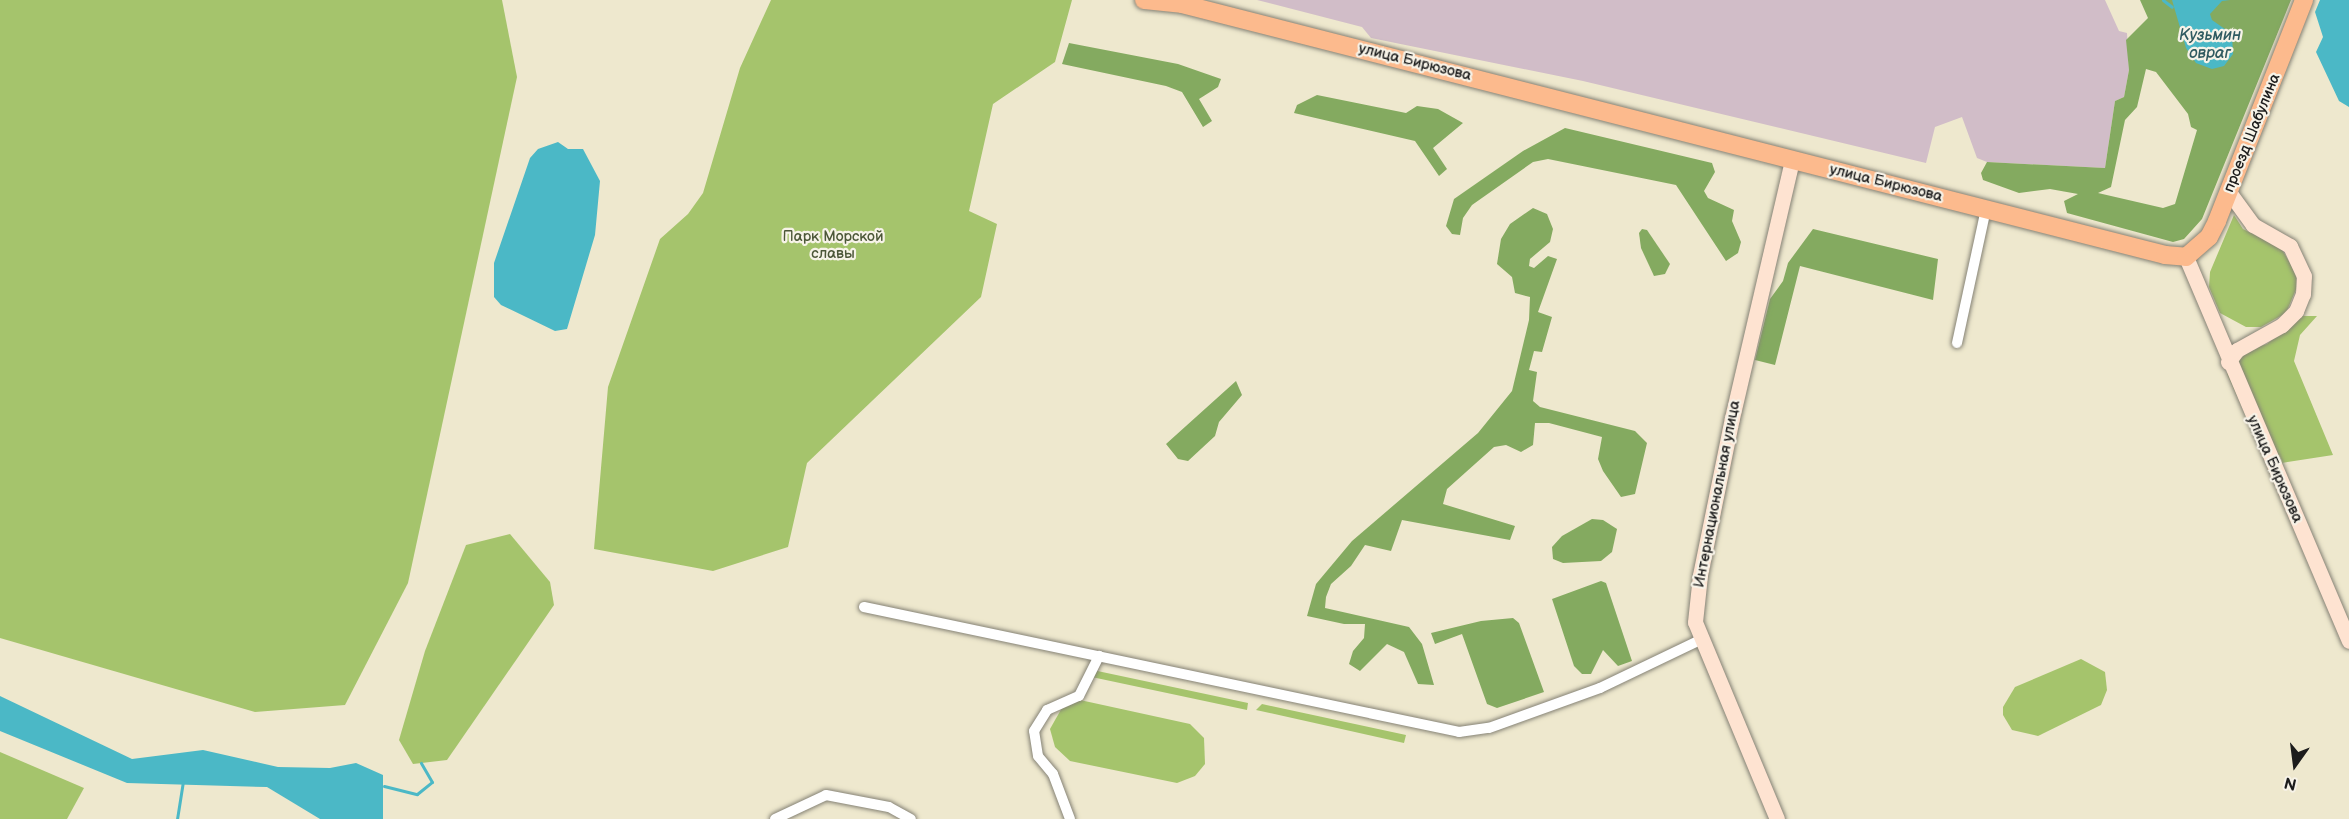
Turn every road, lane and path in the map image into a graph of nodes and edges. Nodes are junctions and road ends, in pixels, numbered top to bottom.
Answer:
1 (1144, 0) edge
2 (2304, 0) edge
3 (1178, 2) edge
4 (1792, 159) junction
5 (2229, 192) junction
6 (1986, 209) junction
7 (2186, 257) junction
8 (1957, 343) dead end
9 (2228, 362) junction
10 (864, 607) dead end
11 (1700, 640) junction
12 (2349, 641) edge
13 (1099, 656) junction
14 (775, 819) edge
15 (911, 819) edge
16 (1070, 819) edge
17 (1777, 819) edge

1 - 3 main road, улица Бирюзова
2 - 5 main road, проезд Шабулина
3 - 4 main road, улица Бирюзова
4 - 6 main road, улица Бирюзова
4 - 11 main road, Интернациональная улица
5 - 7 main road, проезд Шабулина
5 - 9 main road
6 - 7 main road, улица Бирюзова
6 - 8 street
7 - 9 main road, улица Бирюзова
9 - 12 main road, улица Бирюзова
10 - 13 street
11 - 13 street
11 - 17 main road, Интернациональная улица
13 - 16 street
14 - 15 street

